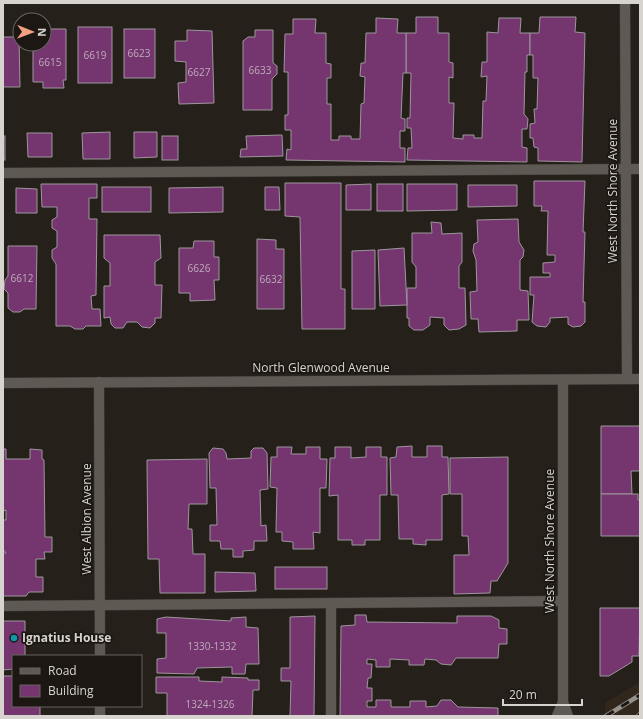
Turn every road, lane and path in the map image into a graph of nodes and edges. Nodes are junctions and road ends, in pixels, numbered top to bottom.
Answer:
1 (625, 3) edge
2 (626, 169) junction
3 (640, 169) edge
4 (3, 173) edge
5 (627, 379) junction
6 (640, 379) edge
7 (563, 380) junction
8 (99, 382) junction
9 (3, 383) edge
10 (563, 601) junction
11 (331, 603) junction
12 (101, 604) junction
13 (3, 606) edge
14 (100, 655) edge
15 (563, 702) junction
16 (331, 716) edge
17 (557, 716) edge
18 (568, 716) edge

1 - 2 street, West North Shore Avenue
2 - 3 street
2 - 4 street
2 - 5 street, West North Shore Avenue
5 - 6 street, North Glenwood Avenue
5 - 7 street, North Glenwood Avenue
7 - 8 street, North Glenwood Avenue
7 - 10 street, West North Shore Avenue
8 - 9 street, North Glenwood Avenue
8 - 12 street, West Albion Avenue
10 - 11 street
10 - 15 street, West North Shore Avenue
11 - 12 street
11 - 16 street
12 - 13 street
12 - 14 street, West Albion Avenue
15 - 17 street, West North Shore Avenue
15 - 18 street, West North Shore Avenue

